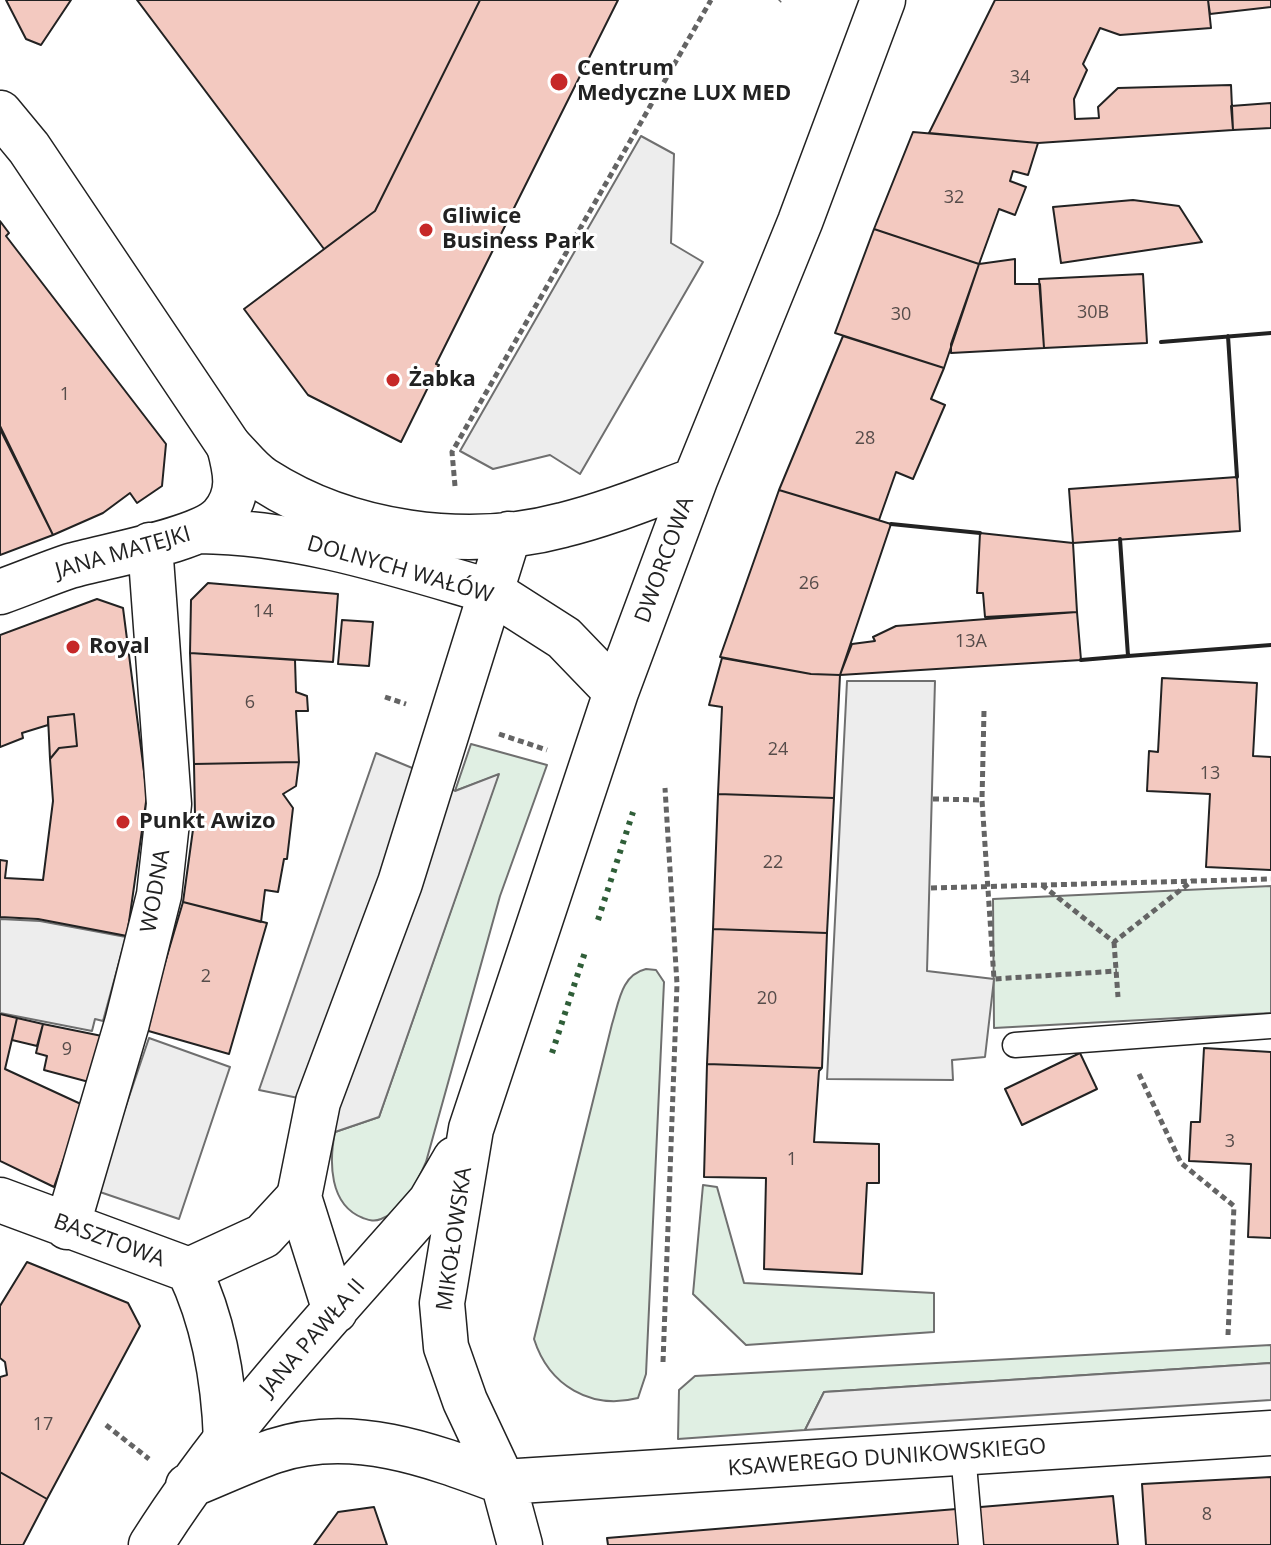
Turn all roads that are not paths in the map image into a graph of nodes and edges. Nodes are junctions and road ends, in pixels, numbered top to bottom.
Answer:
1 (883, 0) edge
2 (0, 113) edge
3 (229, 446) junction
4 (695, 480) junction
5 (234, 497) joint
6 (199, 531) junction
7 (509, 534) junction
8 (150, 545) junction
9 (0, 592) edge
10 (492, 592) junction
11 (616, 692) junction
12 (1271, 1026) edge
13 (1015, 1045) dead end
14 (471, 1129) junction
15 (299, 1197) junction
16 (0, 1200) edge
17 (67, 1227) junction
18 (189, 1270) junction
19 (335, 1311) junction
20 (1271, 1433) edge
21 (226, 1440) junction
22 (963, 1453) junction
23 (174, 1476) junction
24 (503, 1482) junction
25 (151, 1545) edge
26 (520, 1545) edge
27 (971, 1545) edge

1 - 4 street, DWORCOWA
2 - 3 street, DOLNYCH WAŁÓW
3 - 5 street, DOLNYCH WAŁÓW
3 - 7 street, DOLNYCH WAŁÓW
4 - 7 street, DOLNYCH WAŁÓW
4 - 11 street, DWORCOWA
5 - 6 street, JANA MATEJKI
6 - 8 street, JANA MATEJKI
6 - 10 street, DOLNYCH WAŁÓW
7 - 10 street
8 - 9 street, JANA MATEJKI
8 - 17 street, WODNA
10 - 11 street, DOLNYCH WAŁÓW
10 - 15 street
11 - 14 street, DWORCOWA
12 - 13 lane
14 - 19 street, JANA PAWŁA II
14 - 24 street, MIKOŁOWSKA
15 - 18 street
15 - 19 street
16 - 17 street, BASZTOWA
17 - 18 street, BASZTOWA
18 - 21 street, BASZTOWA
19 - 21 street, JANA PAWŁA II
20 - 22 street, KSAWEREGO DUNIKOWSKIEGO
21 - 23 street, JANA PAWŁA II
22 - 24 street, KSAWEREGO DUNIKOWSKIEGO
22 - 27 lane
23 - 24 street
23 - 25 street, JANA PAWŁA II
24 - 26 street, MIKOŁOWSKA

